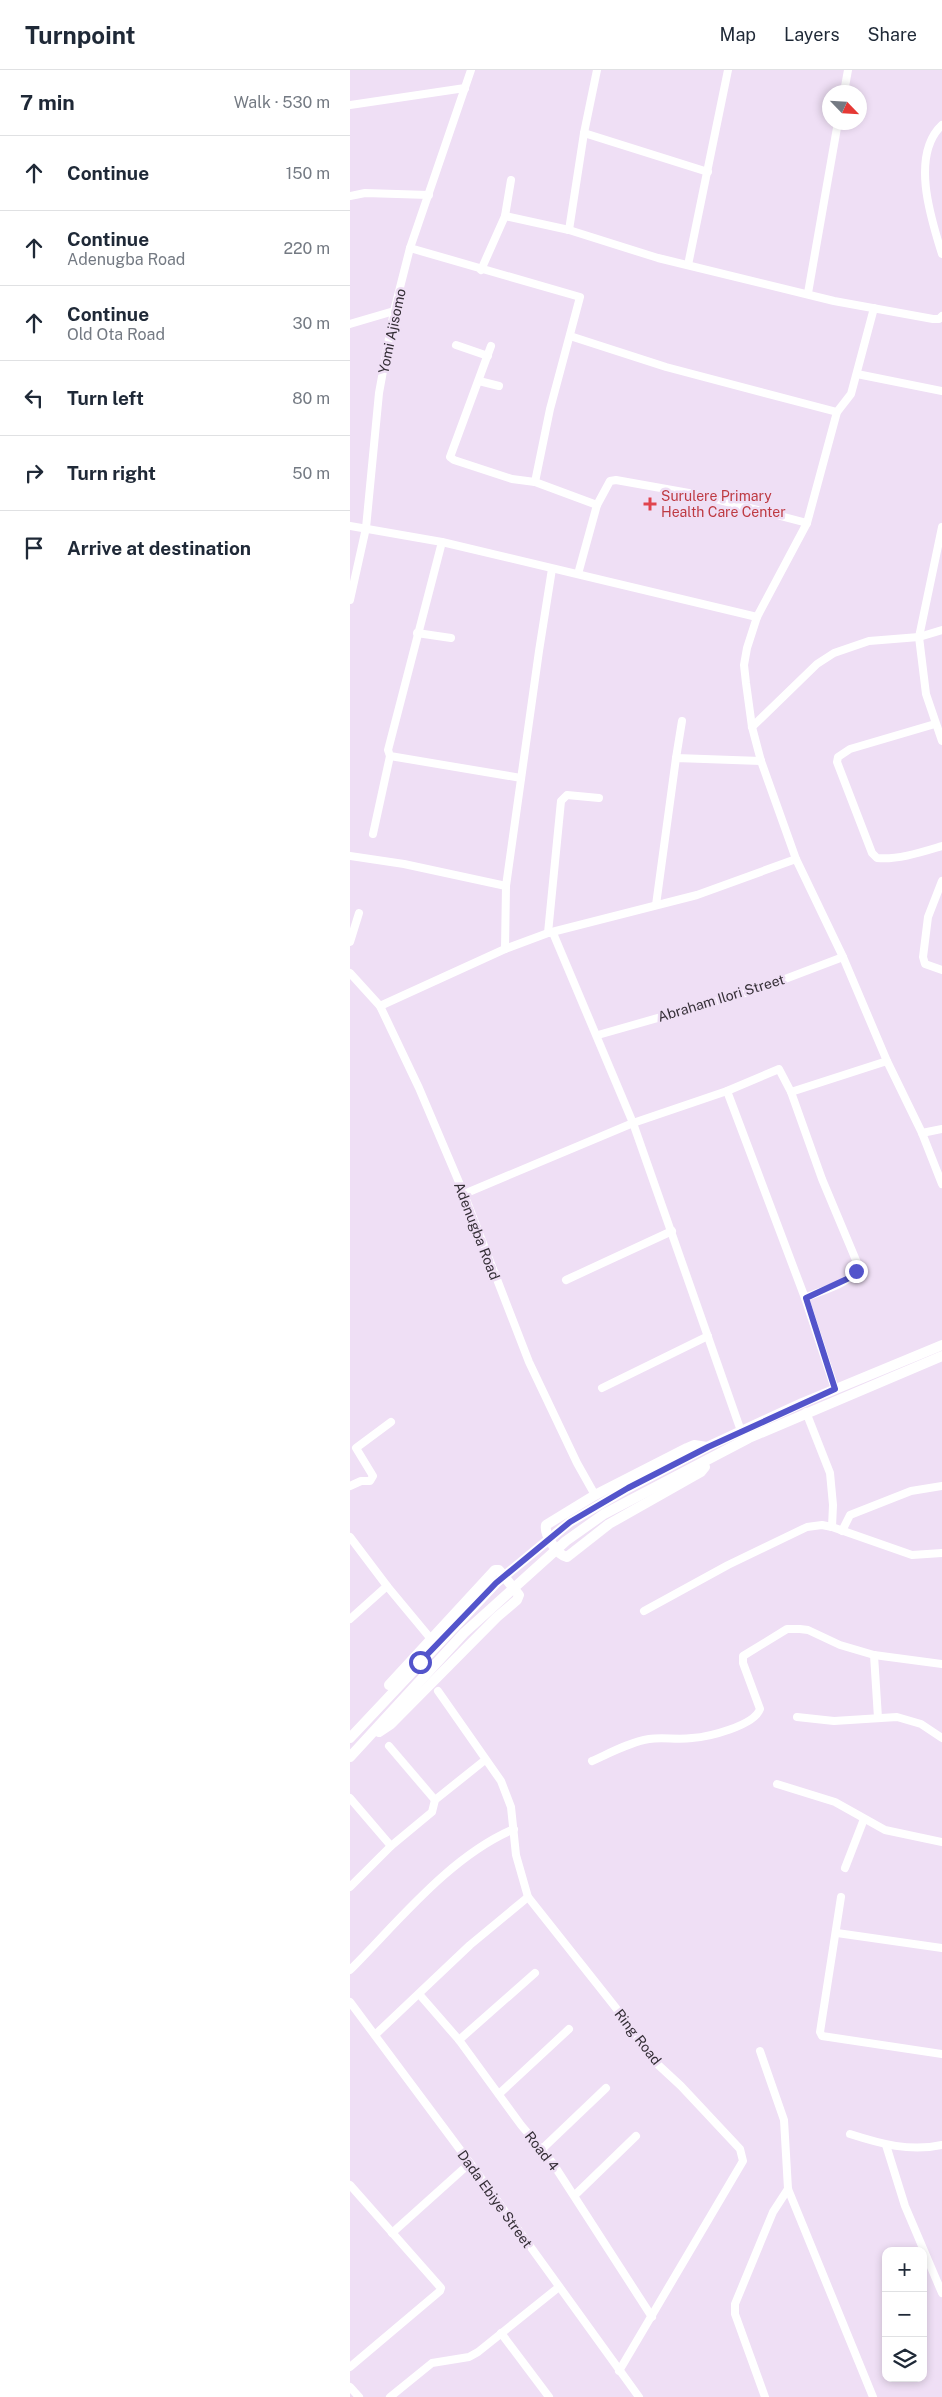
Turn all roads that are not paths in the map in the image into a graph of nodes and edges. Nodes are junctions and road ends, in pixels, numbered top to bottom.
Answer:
1 (471, 70) edge
2 (597, 70) edge
3 (728, 70) edge
4 (848, 70) edge
5 (845, 85) edge
6 (465, 88) junction
7 (350, 105) edge
8 (942, 125) edge
9 (837, 130) edge
10 (584, 133) junction
11 (708, 172) junction
12 (511, 180) dead end
13 (350, 196) edge
14 (429, 196) junction
15 (505, 216) junction
16 (569, 230) junction
17 (410, 248) junction
18 (942, 254) edge
19 (688, 266) junction
20 (481, 270) junction
21 (808, 293) junction
22 (874, 308) junction
23 (394, 311) junction
24 (942, 316) edge
25 (350, 324) edge
26 (570, 336) junction
27 (456, 345) dead end
28 (491, 346) dead end
29 (488, 356) junction
30 (857, 374) junction
31 (479, 381) junction
32 (499, 386) dead end
33 (942, 391) edge
34 (837, 412) junction
35 (535, 482) junction
36 (596, 505) junction
37 (807, 523) junction
38 (350, 526) edge
39 (942, 527) edge
40 (366, 528) junction
41 (442, 542) junction
42 (552, 568) junction
43 (578, 574) junction
44 (350, 600) edge
45 (758, 617) junction
46 (942, 630) edge
47 (417, 634) junction
48 (920, 637) junction
49 (451, 638) dead end
50 (682, 721) dead end
51 (935, 724) junction
52 (752, 727) junction
53 (942, 741) edge
54 (390, 756) junction
55 (676, 758) junction
56 (761, 761) junction
57 (521, 778) junction
58 (599, 798) dead end
59 (373, 834) dead end
60 (942, 846) edge
61 (350, 856) edge
62 (796, 859) junction
63 (942, 881) edge
64 (506, 886) junction
65 (656, 905) junction
66 (359, 913) dead end
67 (550, 933) junction
68 (350, 942) edge
69 (505, 949) junction
70 (842, 956) junction
71 (942, 970) edge
72 (350, 973) edge
73 (380, 1006) junction
74 (598, 1035) junction
75 (887, 1061) junction
76 (727, 1091) junction
77 (791, 1092) junction
78 (634, 1123) junction
79 (942, 1129) edge
80 (922, 1133) junction
81 (942, 1184) edge
82 (464, 1194) junction
83 (672, 1231) junction
84 (566, 1280) dead end
85 (806, 1298) junction
86 (708, 1336) junction
87 (942, 1345) edge
88 (942, 1356) edge
89 (602, 1388) dead end
90 (835, 1389) junction
91 (803, 1407) junction
92 (391, 1422) dead end
93 (742, 1431) junction
94 (708, 1447) junction
95 (709, 1460) junction
96 (350, 1486) edge
97 (942, 1486) edge
98 (595, 1495) junction
99 (832, 1527) junction
100 (842, 1531) junction
101 (350, 1537) edge
102 (942, 1553) edge
103 (387, 1586) junction
104 (644, 1611) dead end
105 (350, 1618) edge
106 (431, 1639) junction
107 (874, 1655) junction
108 (942, 1664) edge
109 (438, 1691) dead end
110 (797, 1717) dead end
111 (878, 1718) junction
112 (364, 1721) junction
113 (373, 1733) junction
114 (350, 1738) edge
115 (942, 1738) edge
116 (389, 1746) dead end
117 (350, 1757) edge
118 (485, 1760) junction
119 (592, 1762) dead end
120 (777, 1784) dead end
121 (350, 1798) edge
122 (435, 1800) junction
123 (864, 1818) junction
124 (514, 1829) junction
125 (942, 1842) edge
126 (391, 1846) junction
127 (845, 1868) dead end
128 (350, 1887) edge
129 (528, 1897) junction
130 (841, 1897) dead end
131 (836, 1934) junction
132 (942, 1948) edge
133 (350, 1970) edge
134 (535, 1973) dead end
135 (419, 1994) junction
136 (350, 2002) edge
137 (569, 2029) dead end
138 (375, 2035) junction
139 (459, 2040) junction
140 (760, 2051) dead end
141 (942, 2054) edge
142 (606, 2088) dead end
143 (499, 2094) junction
144 (850, 2134) dead end
145 (636, 2136) dead end
146 (886, 2145) junction
147 (942, 2145) edge
148 (541, 2150) junction
149 (470, 2164) junction
150 (350, 2185) edge
151 (788, 2189) junction
152 (575, 2195) junction
153 (392, 2233) junction
154 (560, 2287) junction
155 (942, 2293) edge
156 (652, 2317) junction
157 (501, 2333) junction
158 (350, 2366) edge
159 (619, 2372) junction
160 (350, 2388) edge
161 (359, 2397) edge
162 (390, 2397) edge
163 (549, 2397) edge
164 (639, 2397) edge
165 (765, 2397) edge
166 (873, 2397) edge

1 - 6 street, Yomi Ajisomo
2 - 10 street
3 - 11 street
4 - 5 street
6 - 7 street
6 - 14 street, Yomi Ajisomo
8 - 18 street
9 - 21 street
10 - 11 street
10 - 16 street
11 - 19 street
12 - 15 street
13 - 14 street
14 - 17 street, Yomi Ajisomo
15 - 16 street
15 - 20 street
16 - 19 street
17 - 20 street
17 - 23 street, Yomi Ajisomo
19 - 21 street
20 - 26 street
21 - 22 street
22 - 24 street
22 - 30 street
23 - 25 street
23 - 40 street, Yomi Ajisomo
26 - 34 street
26 - 35 street
27 - 29 street
28 - 29 street
29 - 31 street
30 - 33 street
30 - 34 street
31 - 32 street
31 - 35 street
34 - 37 street
35 - 36 street
36 - 37 street
36 - 43 street
37 - 45 street
38 - 40 street
39 - 48 street
40 - 41 street
40 - 44 street, Yomi Ajisomo
41 - 42 street
41 - 47 street
42 - 43 street
42 - 57 street
43 - 45 street
45 - 52 street
46 - 48 street
47 - 49 street
47 - 54 street
48 - 51 street
48 - 52 street
50 - 55 street
51 - 53 street
51 - 60 street
52 - 56 street
54 - 57 street
54 - 59 street
55 - 56 street
55 - 65 street
56 - 62 street
57 - 64 street
58 - 67 street
61 - 64 street
62 - 65 street
62 - 70 street
63 - 71 street
64 - 69 street
65 - 67 street
66 - 68 street
67 - 69 street
67 - 74 street
69 - 73 street
70 - 74 street, Abraham Ilori Street
70 - 75 street
72 - 73 street, Adenugba Road
73 - 82 street, Adenugba Road
74 - 78 street
75 - 77 street
75 - 80 street
76 - 77 street
76 - 78 street
76 - 85 street
77 - 85 street
78 - 82 street
78 - 83 street
79 - 80 street
80 - 81 street
82 - 98 street, Adenugba Road
83 - 84 street
83 - 86 street
85 - 90 street
86 - 89 street
86 - 93 street
87 - 90 street
88 - 91 street
90 - 91 street
91 - 93 street
91 - 95 street
91 - 99 street
92 - 96 street
93 - 94 street
94 - 98 street
94 - 112 street
95 - 98 street
95 - 113 street
97 - 100 street
99 - 100 street
99 - 104 street
100 - 102 street
101 - 103 street
103 - 105 street
103 - 106 street
106 - 112 street
106 - 113 street
107 - 108 street
107 - 111 street
107 - 119 street
109 - 118 street, Ring Road
110 - 111 street
111 - 115 street
112 - 114 street
113 - 117 street
116 - 122 street
118 - 122 street
118 - 124 street, Ring Road
120 - 123 street
121 - 126 street
122 - 126 street
123 - 125 street
123 - 127 street
124 - 129 street, Ring Road
124 - 133 street
126 - 128 street
129 - 135 street
129 - 156 street, Ring Road
130 - 131 street
131 - 132 street
131 - 141 street
134 - 139 street
135 - 138 street
135 - 139 street, Road 4
136 - 138 street, Dada Ebiye Street
137 - 143 street
138 - 149 street, Dada Ebiye Street
139 - 143 street, Road 4
140 - 151 street
142 - 148 street
143 - 148 street, Road 4
144 - 146 street
145 - 152 street
146 - 147 street
146 - 155 street
148 - 152 street, Road 4
149 - 153 street
149 - 154 street, Dada Ebiye Street
150 - 153 street
151 - 165 street
151 - 166 street
152 - 156 street, Road 4
153 - 158 street
154 - 157 street
154 - 159 street, Dada Ebiye Street
156 - 159 street, Ring Road
157 - 162 street
157 - 163 street
159 - 164 street, Dada Ebiye Street
160 - 161 street

